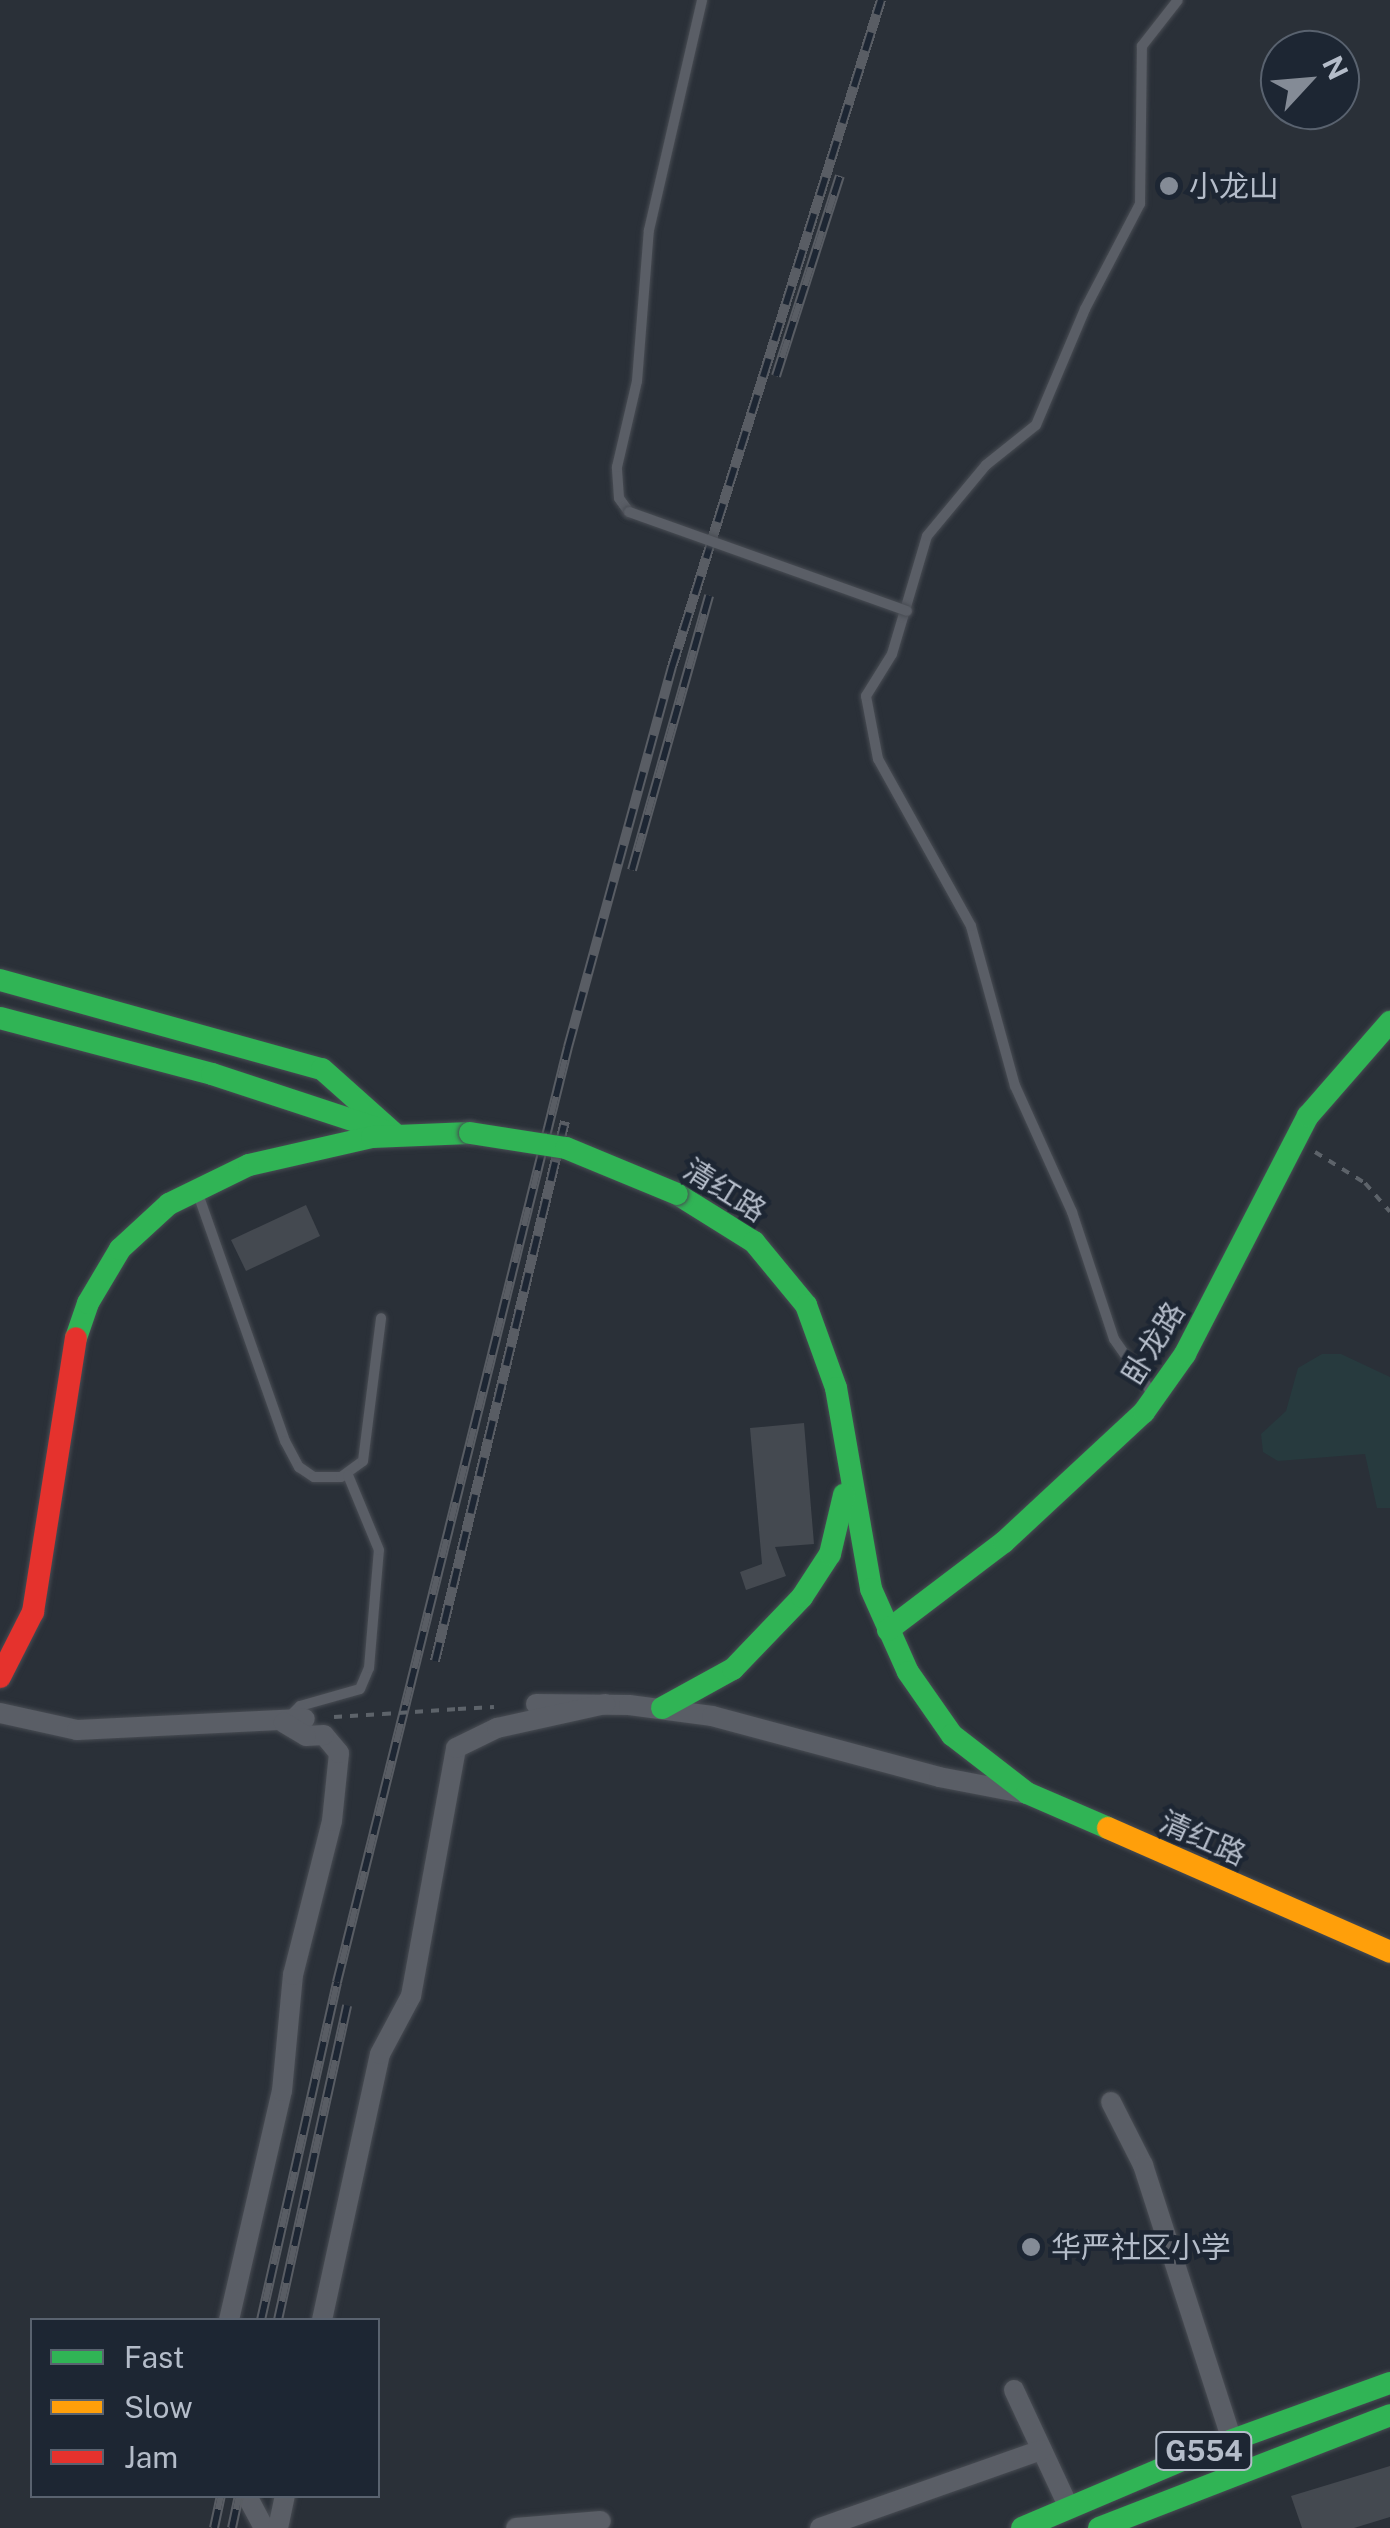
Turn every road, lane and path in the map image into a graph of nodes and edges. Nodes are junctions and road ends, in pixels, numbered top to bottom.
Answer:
1 (702, 0) edge
2 (1178, 0) edge
3 (908, 611) junction
4 (0, 980) edge
5 (0, 1018) edge
6 (1390, 1022) edge
7 (396, 1135) junction
8 (1296, 1136) junction
9 (196, 1188) junction
10 (1390, 1212) edge
11 (381, 1318) dead end
12 (1156, 1398) junction
13 (846, 1448) junction
14 (348, 1474) junction
15 (888, 1630) junction
16 (0, 1676) edge
17 (536, 1704) dead end
18 (605, 1704) junction
19 (662, 1708) junction
20 (458, 1710) dead end
21 (0, 1713) edge
22 (294, 1721) junction
23 (1027, 1794) junction
24 (1390, 1952) edge
25 (1110, 2102) dead end
26 (230, 2318) edge
27 (322, 2318) edge
28 (1390, 2383) edge
29 (1014, 2390) dead end
30 (1390, 2415) edge
31 (1232, 2440) junction
32 (1042, 2450) junction
33 (248, 2498) edge
34 (285, 2498) edge
35 (1069, 2508) junction
36 (601, 2521) dead end
37 (264, 2528) edge
38 (278, 2528) edge
39 (516, 2528) edge
40 (820, 2528) edge
41 (1022, 2528) edge
42 (1099, 2528) edge

1 - 3 lane, bridge
2 - 3 lane
3 - 12 lane
4 - 7 main road
5 - 7 main road
6 - 8 main road, 卧龙路
7 - 9 main road, 清红路
7 - 13 main road, 清红路, bridge
8 - 10 path
8 - 12 main road, 卧龙路
9 - 14 lane
9 - 16 main road, 清红路
11 - 14 lane
12 - 15 main road, 卧龙路
13 - 15 main road, 清红路
13 - 19 main road
14 - 22 lane
15 - 23 main road, 清红路
17 - 18 street
18 - 19 street
18 - 27 street
19 - 23 street
20 - 22 path, bridge
21 - 22 street
22 - 26 street
23 - 24 main road, 清红路
25 - 31 street
28 - 31 main road, G554
29 - 32 street
30 - 42 main road, G554
31 - 35 main road, G554
32 - 35 street
32 - 40 street
33 - 37 street
34 - 38 street
35 - 41 main road, G554
36 - 39 street

